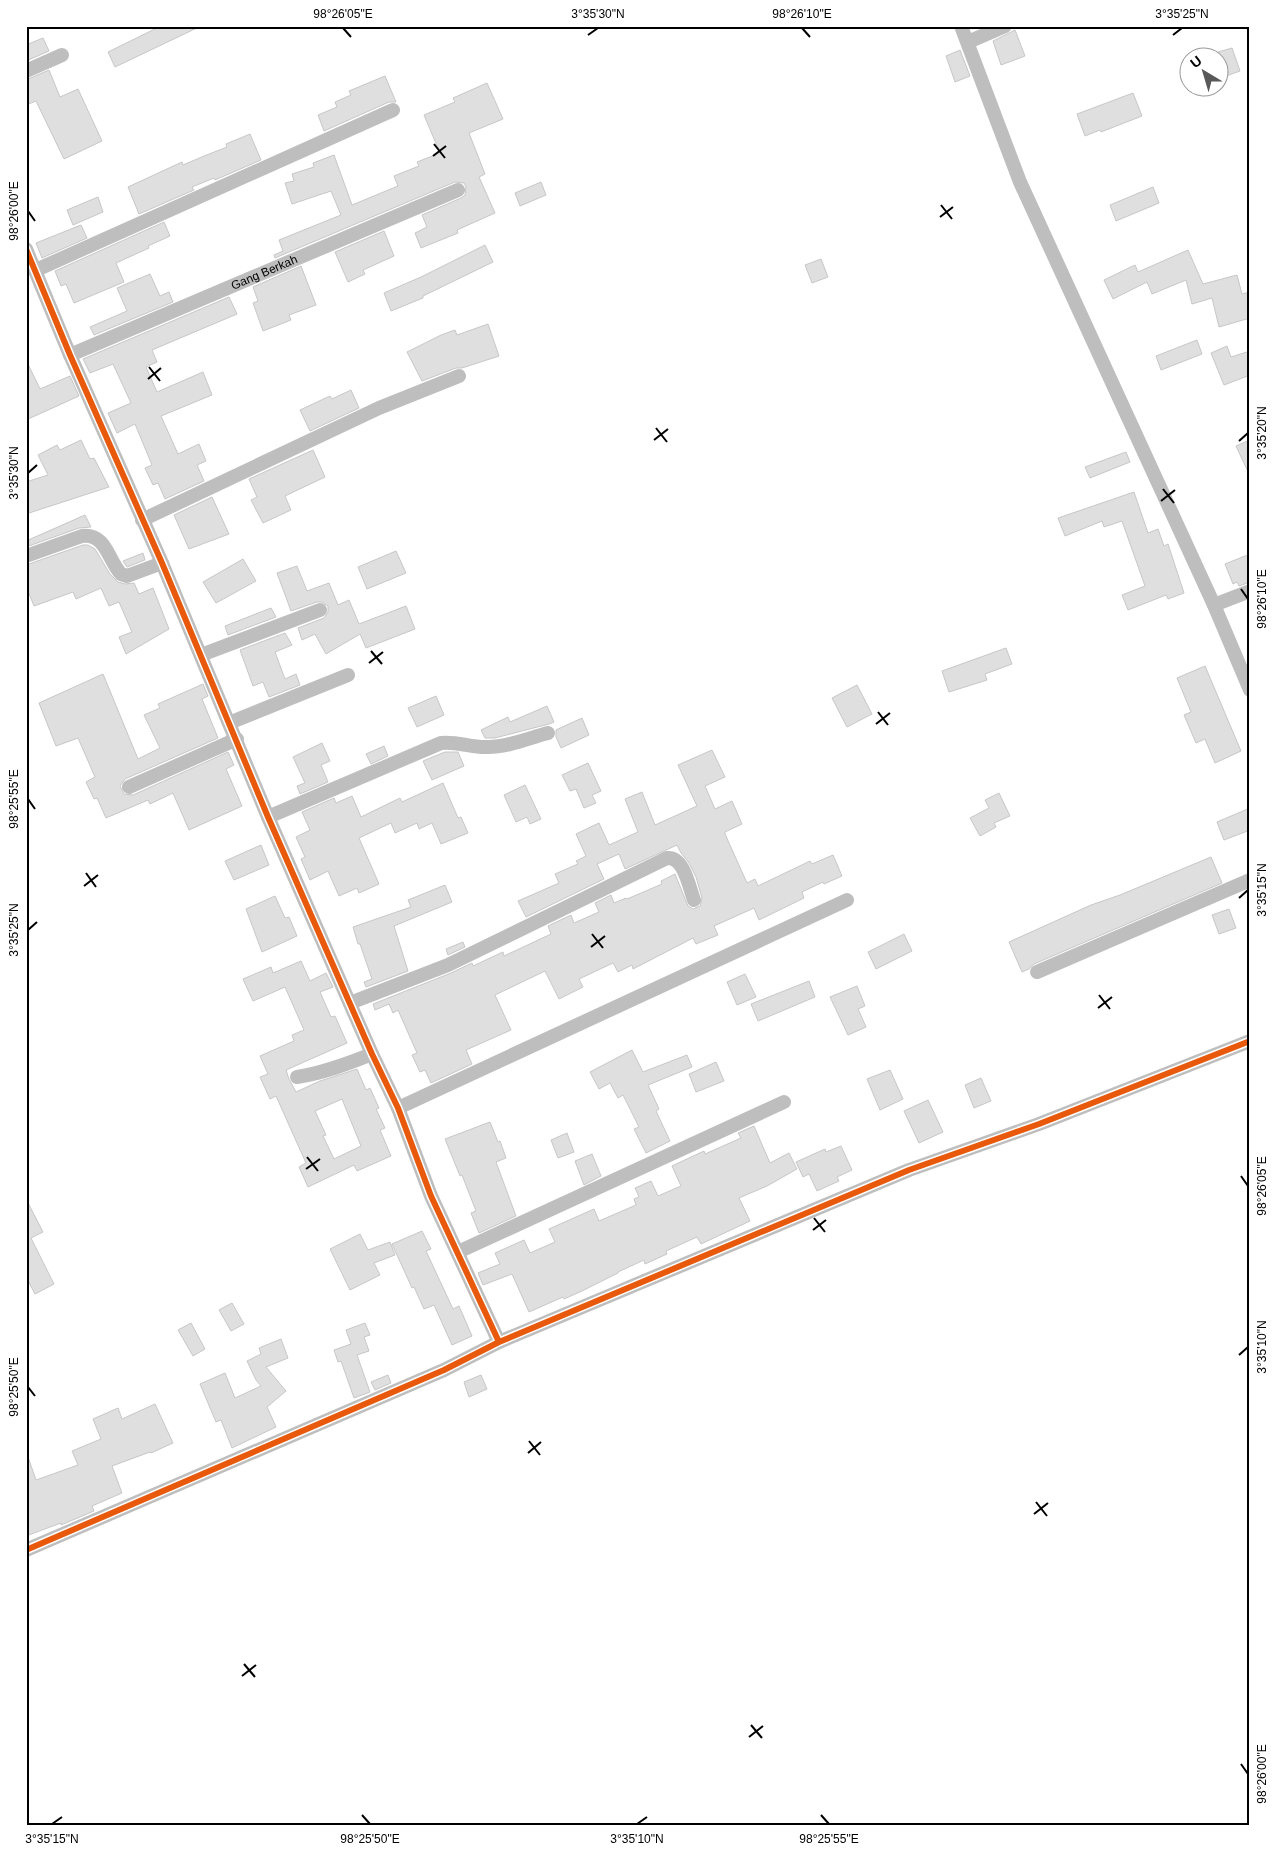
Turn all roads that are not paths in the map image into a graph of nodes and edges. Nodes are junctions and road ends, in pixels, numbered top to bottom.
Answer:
1 (961, 26) edge
2 (1005, 26) edge
3 (968, 42) junction
4 (62, 55) dead end
5 (26, 70) edge
6 (392, 110) dead end
7 (458, 190) dead end
8 (26, 249) edge
9 (36, 270) junction
10 (70, 355) junction
11 (459, 376) dead end
12 (142, 520) junction
13 (26, 556) edge
14 (162, 563) junction
15 (1250, 591) edge
16 (1214, 606) junction
17 (320, 610) dead end
18 (201, 655) junction
19 (348, 675) dead end
20 (1248, 684) edge
21 (229, 723) junction
22 (548, 733) dead end
23 (237, 739) junction
24 (129, 786) dead end
25 (268, 817) junction
26 (1250, 880) edge
27 (694, 900) dead end
28 (847, 900) dead end
29 (1037, 972) dead end
30 (350, 1003) junction
31 (1250, 1041) edge
32 (372, 1054) junction
33 (296, 1077) dead end
34 (784, 1102) dead end
35 (398, 1108) junction
36 (458, 1252) junction
37 (499, 1342) junction
38 (26, 1550) edge

1 - 3 street
2 - 3 street
3 - 16 street
4 - 5 street
6 - 9 street
7 - 10 street, Gang Berkah
8 - 9 street
9 - 10 street
10 - 12 street
11 - 12 street
12 - 14 street
13 - 14 street
14 - 18 street
15 - 16 street
16 - 20 street
17 - 18 street
18 - 21 street
19 - 21 street
21 - 23 street
22 - 25 street
23 - 24 street
23 - 25 street
25 - 30 street
26 - 29 street
27 - 30 street
28 - 35 street
30 - 32 street
31 - 37 street
32 - 33 street
32 - 35 street
34 - 36 street
35 - 36 street
36 - 37 street
37 - 38 street

